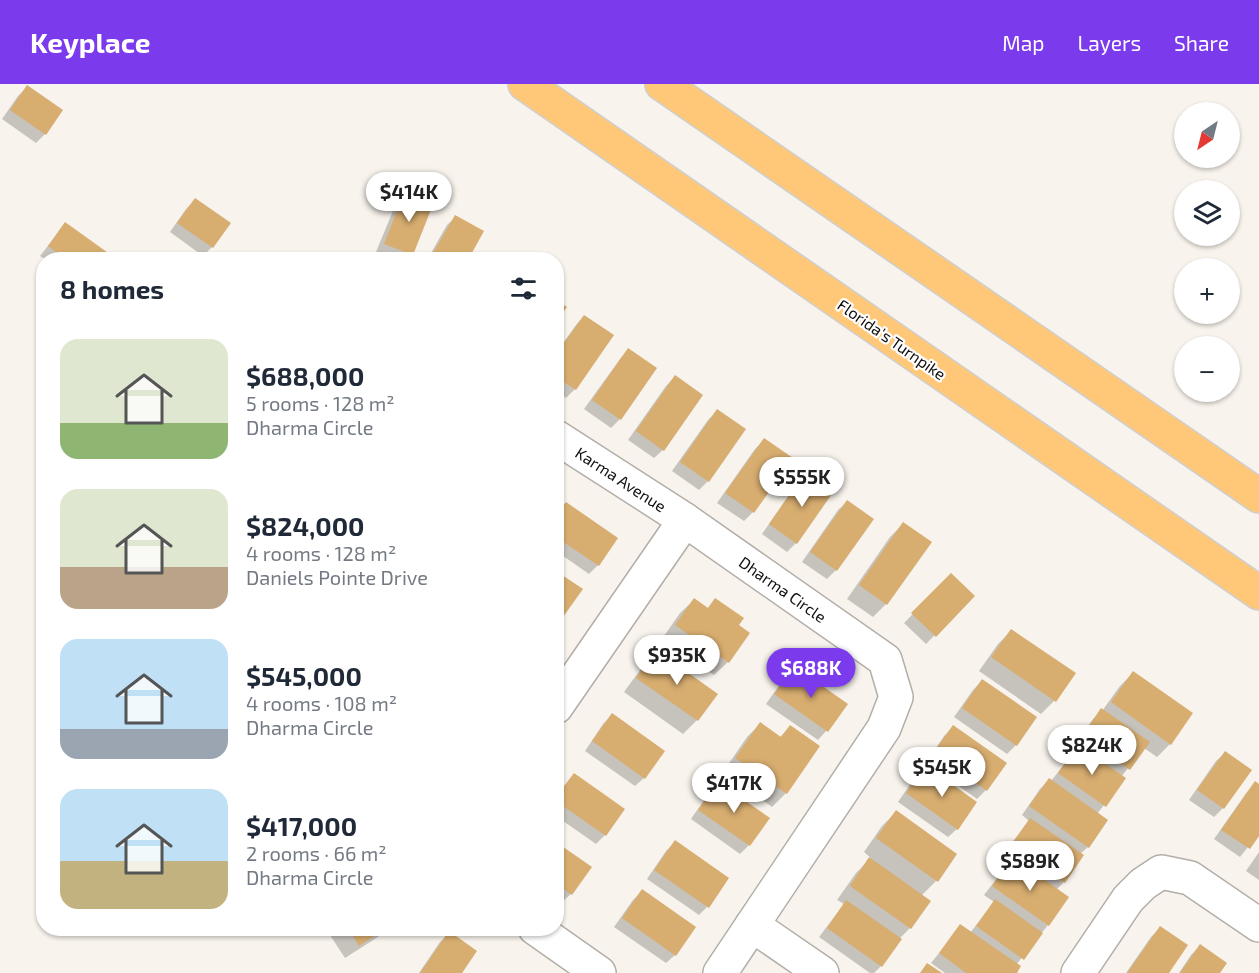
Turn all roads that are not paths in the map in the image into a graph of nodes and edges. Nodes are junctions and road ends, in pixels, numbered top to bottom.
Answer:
1 (525, 84) edge
2 (662, 84) edge
3 (564, 442) edge
4 (1259, 496) edge
5 (685, 520) junction
6 (1259, 593) edge
7 (564, 695) edge
8 (752, 925) junction
9 (1259, 925) edge
10 (546, 936) edge
11 (599, 973) edge
12 (720, 973) edge
13 (822, 973) edge
14 (1078, 973) edge

1 - 6 highway, Florida's Turnpike
2 - 4 highway
3 - 5 street, Karma Avenue
5 - 7 street
5 - 8 street, Dharma Circle
8 - 12 street, Dharma Circle
8 - 13 street
9 - 14 street
10 - 11 street

